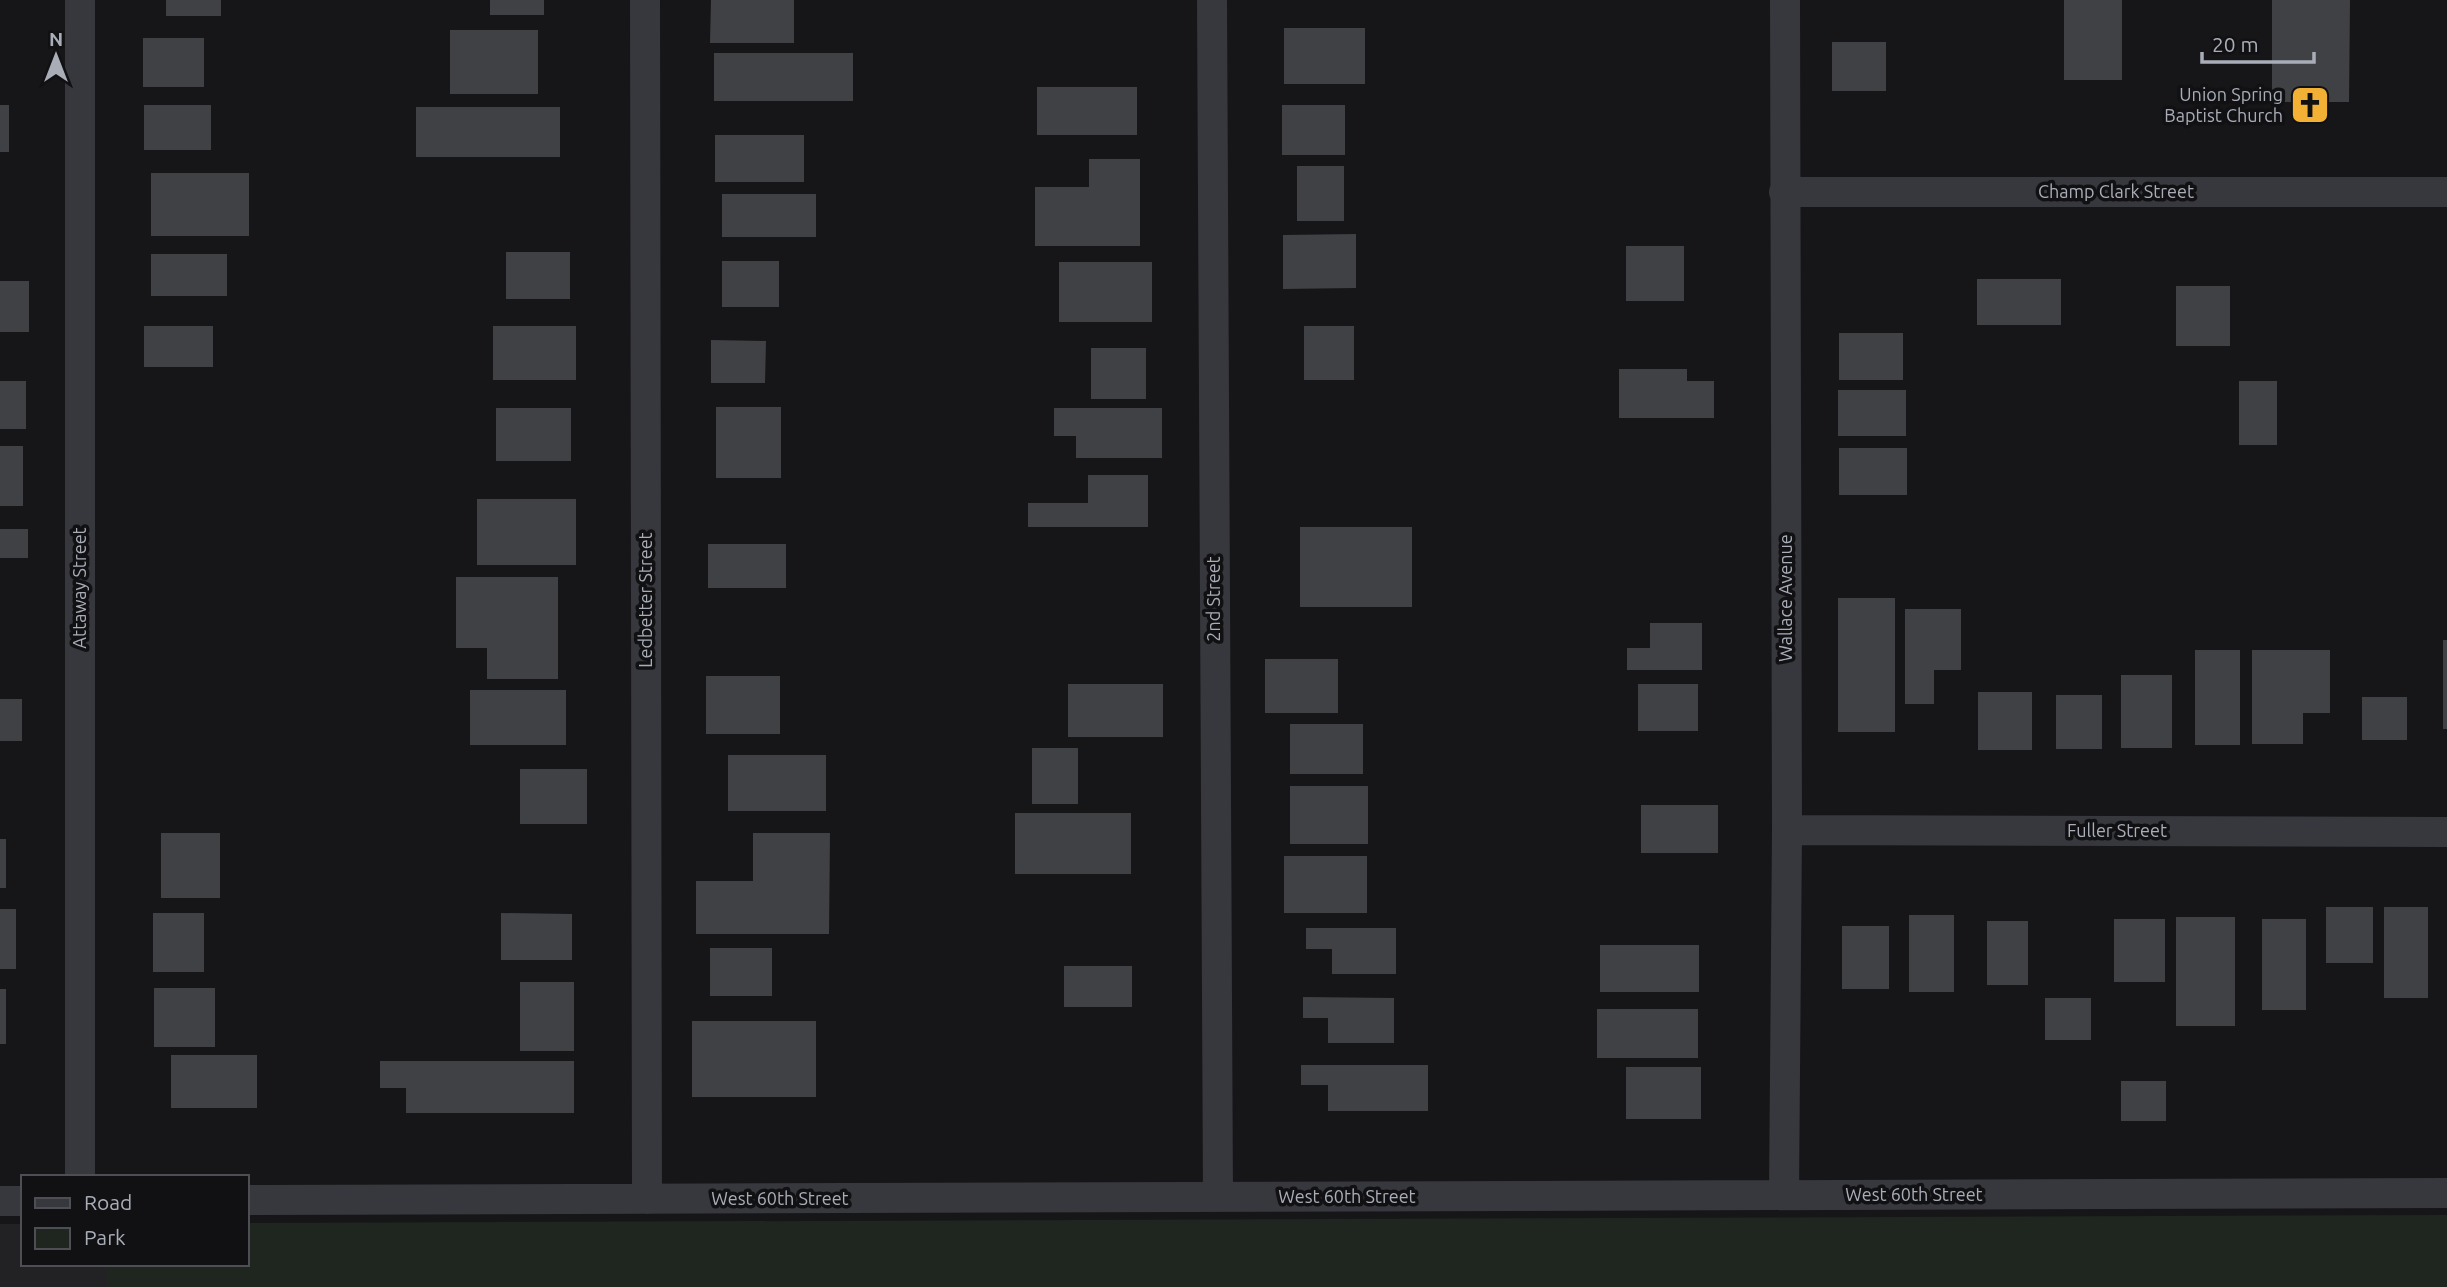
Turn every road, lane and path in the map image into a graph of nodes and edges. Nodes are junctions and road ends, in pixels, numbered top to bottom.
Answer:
1 (80, 0) edge
2 (645, 0) edge
3 (1212, 0) edge
4 (1786, 0) edge
5 (1784, 192) junction
6 (2447, 192) edge
7 (1787, 830) junction
8 (2447, 832) edge
9 (80, 1175) edge
10 (2447, 1193) edge
11 (1784, 1195) junction
12 (1218, 1197) junction
13 (647, 1199) junction
14 (248, 1200) edge
15 (0, 1201) edge
16 (21, 1201) edge

1 - 9 street, Attaway Street
2 - 13 street, Ledbetter Street
3 - 12 street, 2nd Street
4 - 5 street, Wallace Avenue
5 - 6 street, Champ Clark Street
5 - 7 street, Wallace Avenue
7 - 8 street, Fuller Street
7 - 11 street, Wallace Avenue
10 - 11 street, West 60th Street
11 - 12 street, West 60th Street
12 - 13 street, West 60th Street
13 - 14 street, West 60th Street
15 - 16 street

